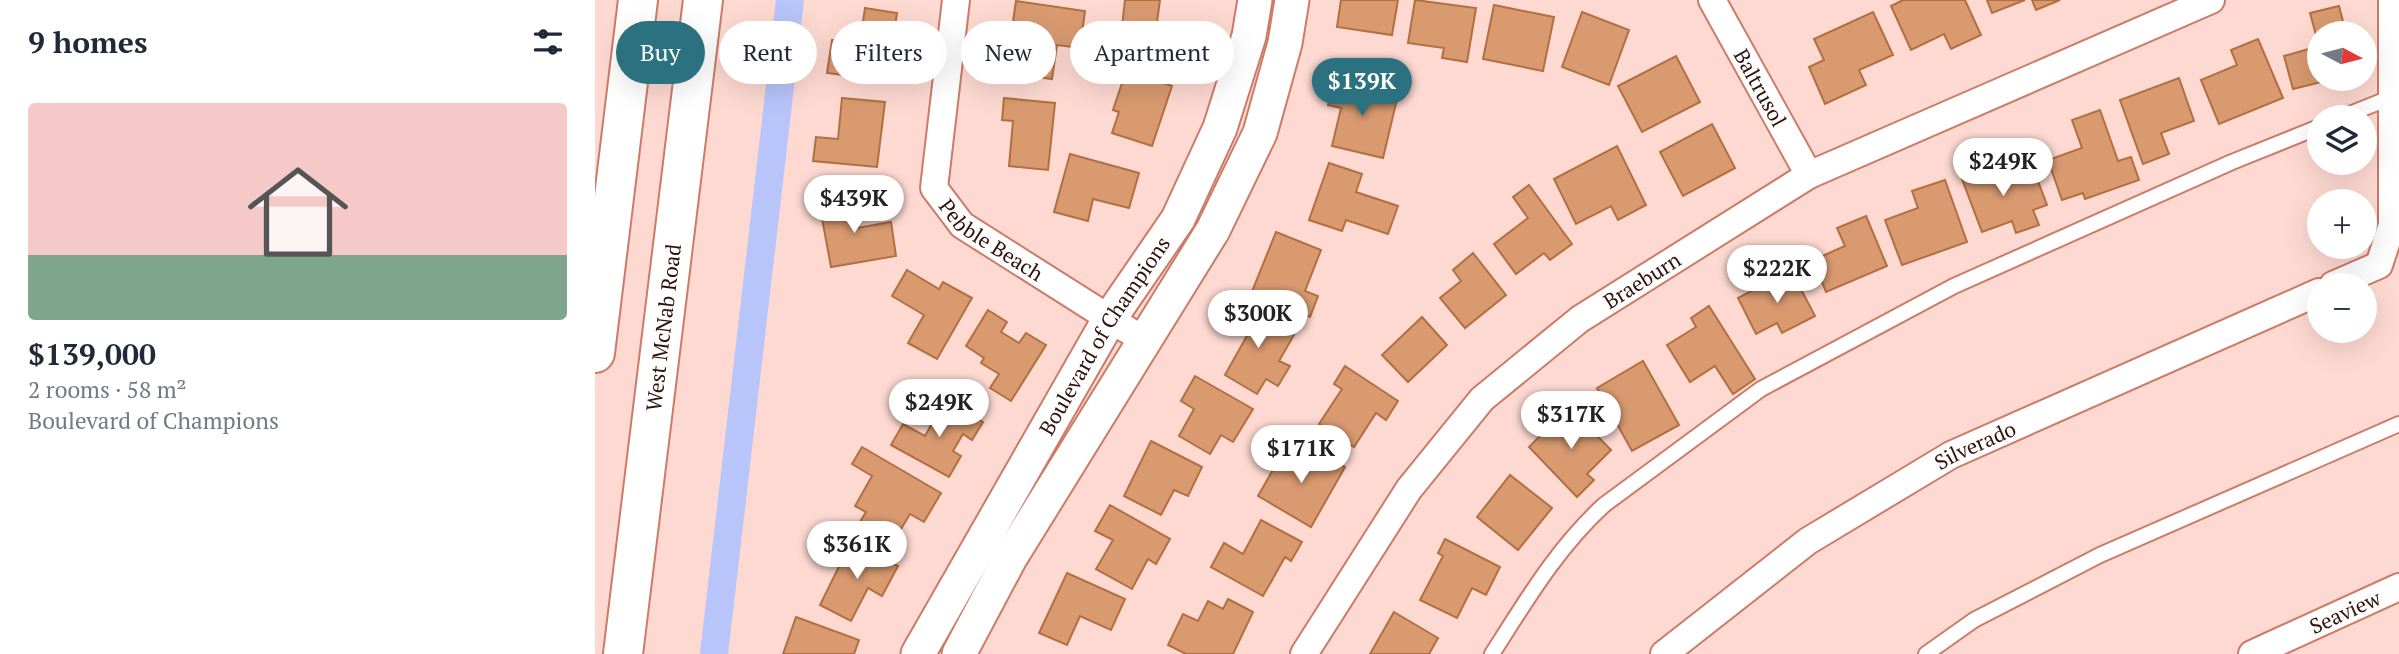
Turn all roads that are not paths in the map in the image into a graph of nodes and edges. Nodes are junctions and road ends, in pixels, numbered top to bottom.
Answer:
1 (638, 0) edge
2 (703, 0) edge
3 (956, 0) edge
4 (1255, 0) edge
5 (1291, 0) edge
6 (1712, 0) edge
7 (2211, 0) edge
8 (2392, 0) edge
9 (2392, 97) junction
10 (2372, 105) edge
11 (2307, 132) edge
12 (1809, 175) junction
13 (2361, 273) edge
14 (2307, 297) edge
15 (1110, 318) junction
16 (1145, 341) junction
17 (595, 353) edge
18 (2399, 424) edge
19 (2399, 587) edge
20 (623, 654) edge
21 (918, 654) edge
22 (959, 654) edge
23 (1304, 654) edge
24 (1492, 654) edge
25 (1664, 654) edge
26 (1926, 654) edge
27 (2252, 654) edge

1 - 17 main road
2 - 20 main road, West McNab Road
3 - 15 street, Pebble Beach
4 - 15 street, Boulevard of Champions
5 - 16 street, Boulevard of Champions
6 - 12 street, Baltrusol
7 - 12 street, Braeburn
8 - 9 street
9 - 10 lane
9 - 13 street
11 - 24 lane
12 - 23 street, Braeburn
14 - 25 street, Silverado
15 - 16 street, Pebble Beach
15 - 21 street, Boulevard of Champions
16 - 22 street, Boulevard of Champions
18 - 26 lane
19 - 27 street, Seaview

